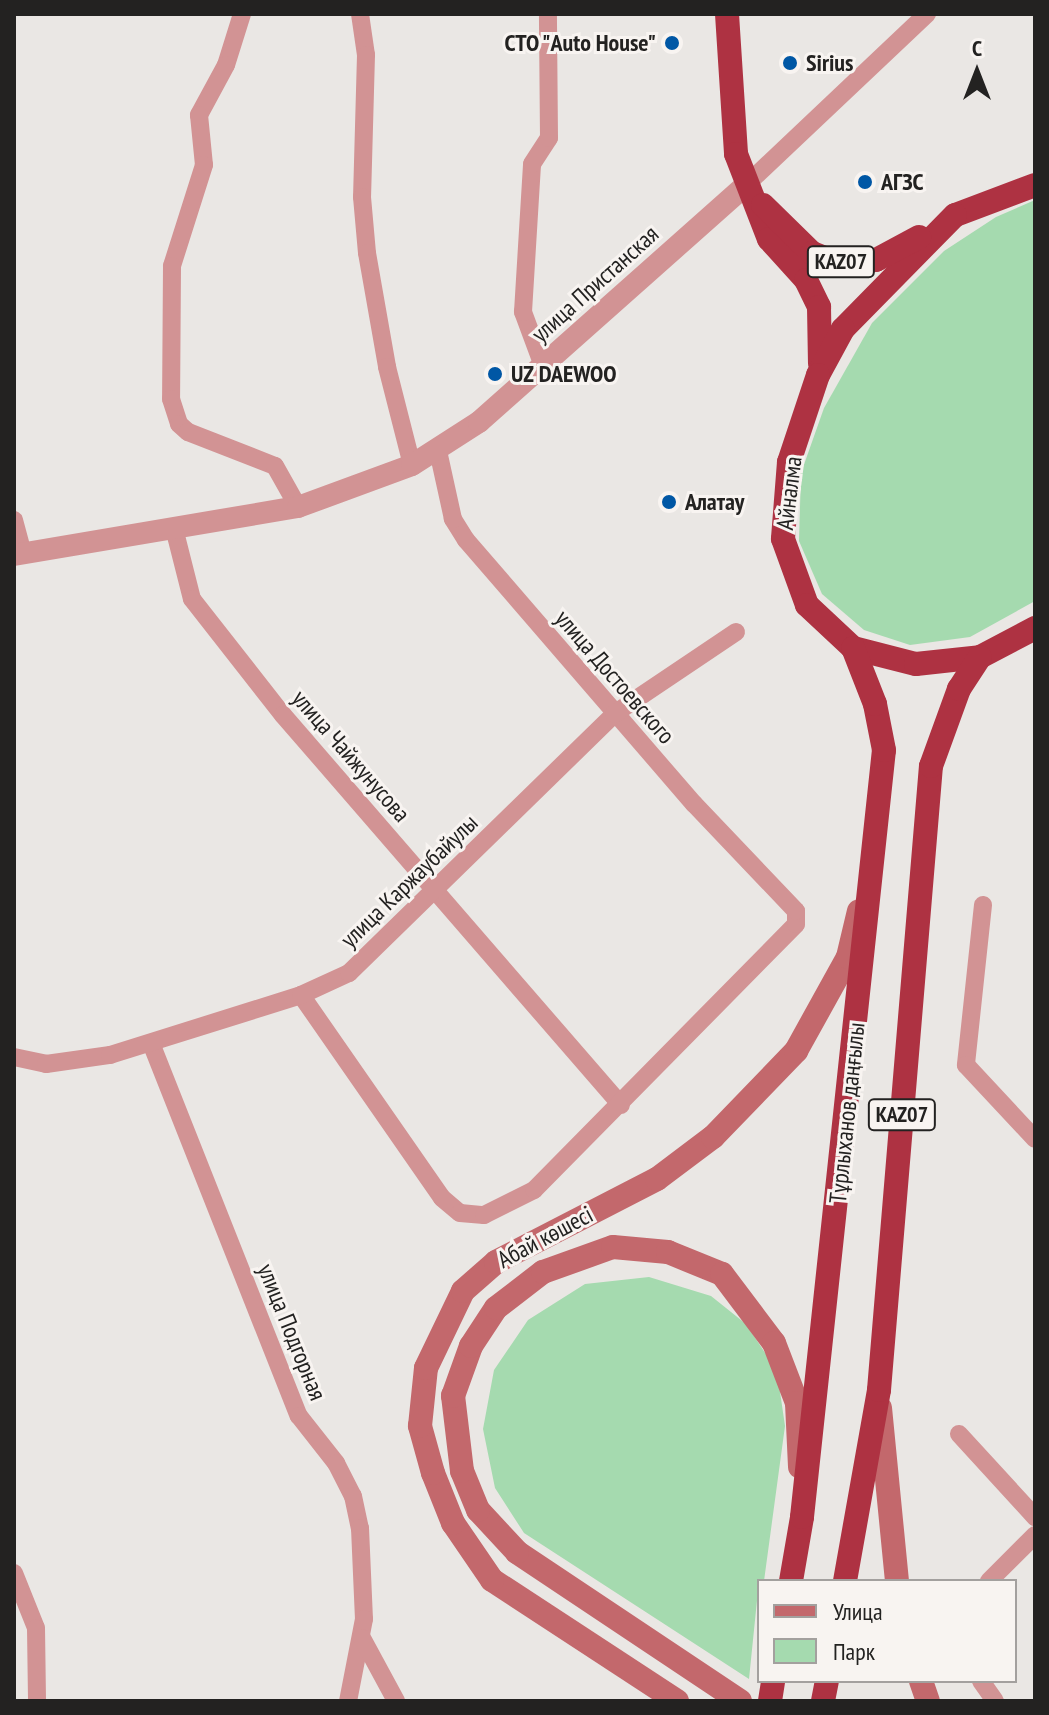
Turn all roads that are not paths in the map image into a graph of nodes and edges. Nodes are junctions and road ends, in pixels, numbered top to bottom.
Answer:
1 (242, 14) edge
2 (360, 14) edge
3 (548, 14) edge
4 (727, 14) edge
5 (927, 14) edge
6 (747, 184) junction
7 (1035, 185) edge
8 (955, 215) junction
9 (543, 366) junction
10 (818, 375) junction
11 (438, 451) junction
12 (412, 465) junction
13 (298, 507) junction
14 (14, 520) edge
15 (174, 528) junction
16 (19, 554) edge
17 (1035, 628) edge
18 (736, 632) dead end
19 (853, 648) junction
20 (980, 657) junction
21 (614, 714) junction
22 (877, 843) junction
23 (435, 891) junction
24 (983, 905) dead end
25 (301, 995) junction
26 (151, 1043) junction
27 (14, 1057) edge
28 (621, 1105) junction
29 (1035, 1118) edge
30 (1035, 1137) edge
31 (879, 1390) junction
32 (959, 1434) dead end
33 (802, 1517) junction
34 (1035, 1517) edge
35 (1030, 1539) edge
36 (14, 1573) edge
37 (791, 1579) edge
38 (845, 1579) edge
39 (897, 1579) edge
40 (991, 1579) edge
41 (362, 1638) junction
42 (982, 1683) edge
43 (37, 1701) edge
44 (348, 1701) edge
45 (396, 1701) edge
46 (677, 1701) edge
47 (740, 1701) edge
48 (995, 1701) edge

1 - 13 street
2 - 12 street
3 - 9 street
4 - 6 highway, KAZ07
5 - 6 street, улица Пристанская
6 - 8 highway, KAZ07
6 - 9 street, улица Пристанская
6 - 10 highway, KAZ07
7 - 8 highway, Айналма / KAZ07
8 - 10 highway, Айналма / KAZ07
9 - 11 street, улица Пристанская
10 - 19 highway, Айналма / KAZ07
11 - 12 street, улица Пристанская
11 - 21 street, улица Достоевского
12 - 13 street, улица Пристанская
13 - 15 street, улица Пристанская
14 - 16 street
15 - 16 street, улица Пристанская
15 - 23 street, улица Чайжунусова
17 - 20 highway, Айналма / KAZ07
18 - 21 street, улица Каржаубайулы
19 - 20 highway, Айналма / KAZ07
19 - 22 highway, Тұрлыханов даңғылы / KAZ07
20 - 31 highway, KAZ07
21 - 23 street, улица Каржаубайулы
21 - 28 street, улица Достоевского
22 - 33 highway, Тұрлыханов даңғылы / KAZ07
22 - 46 main road, Абай көшесі
23 - 25 street, улица Каржаубайулы
23 - 28 street, улица Чайжунусова
24 - 30 street
25 - 26 street, улица Каржаубайулы
25 - 28 street
26 - 27 street, улица Каржаубайулы
26 - 41 street, улица Подгорная
29 - 30 street
31 - 38 highway, KAZ07
31 - 39 main road
32 - 34 street
33 - 37 highway, Тұрлыханов даңғылы / KAZ07
33 - 47 main road, Абай көшесі
34 - 35 street
35 - 40 street
36 - 43 street
41 - 44 street
41 - 45 street
42 - 48 street

